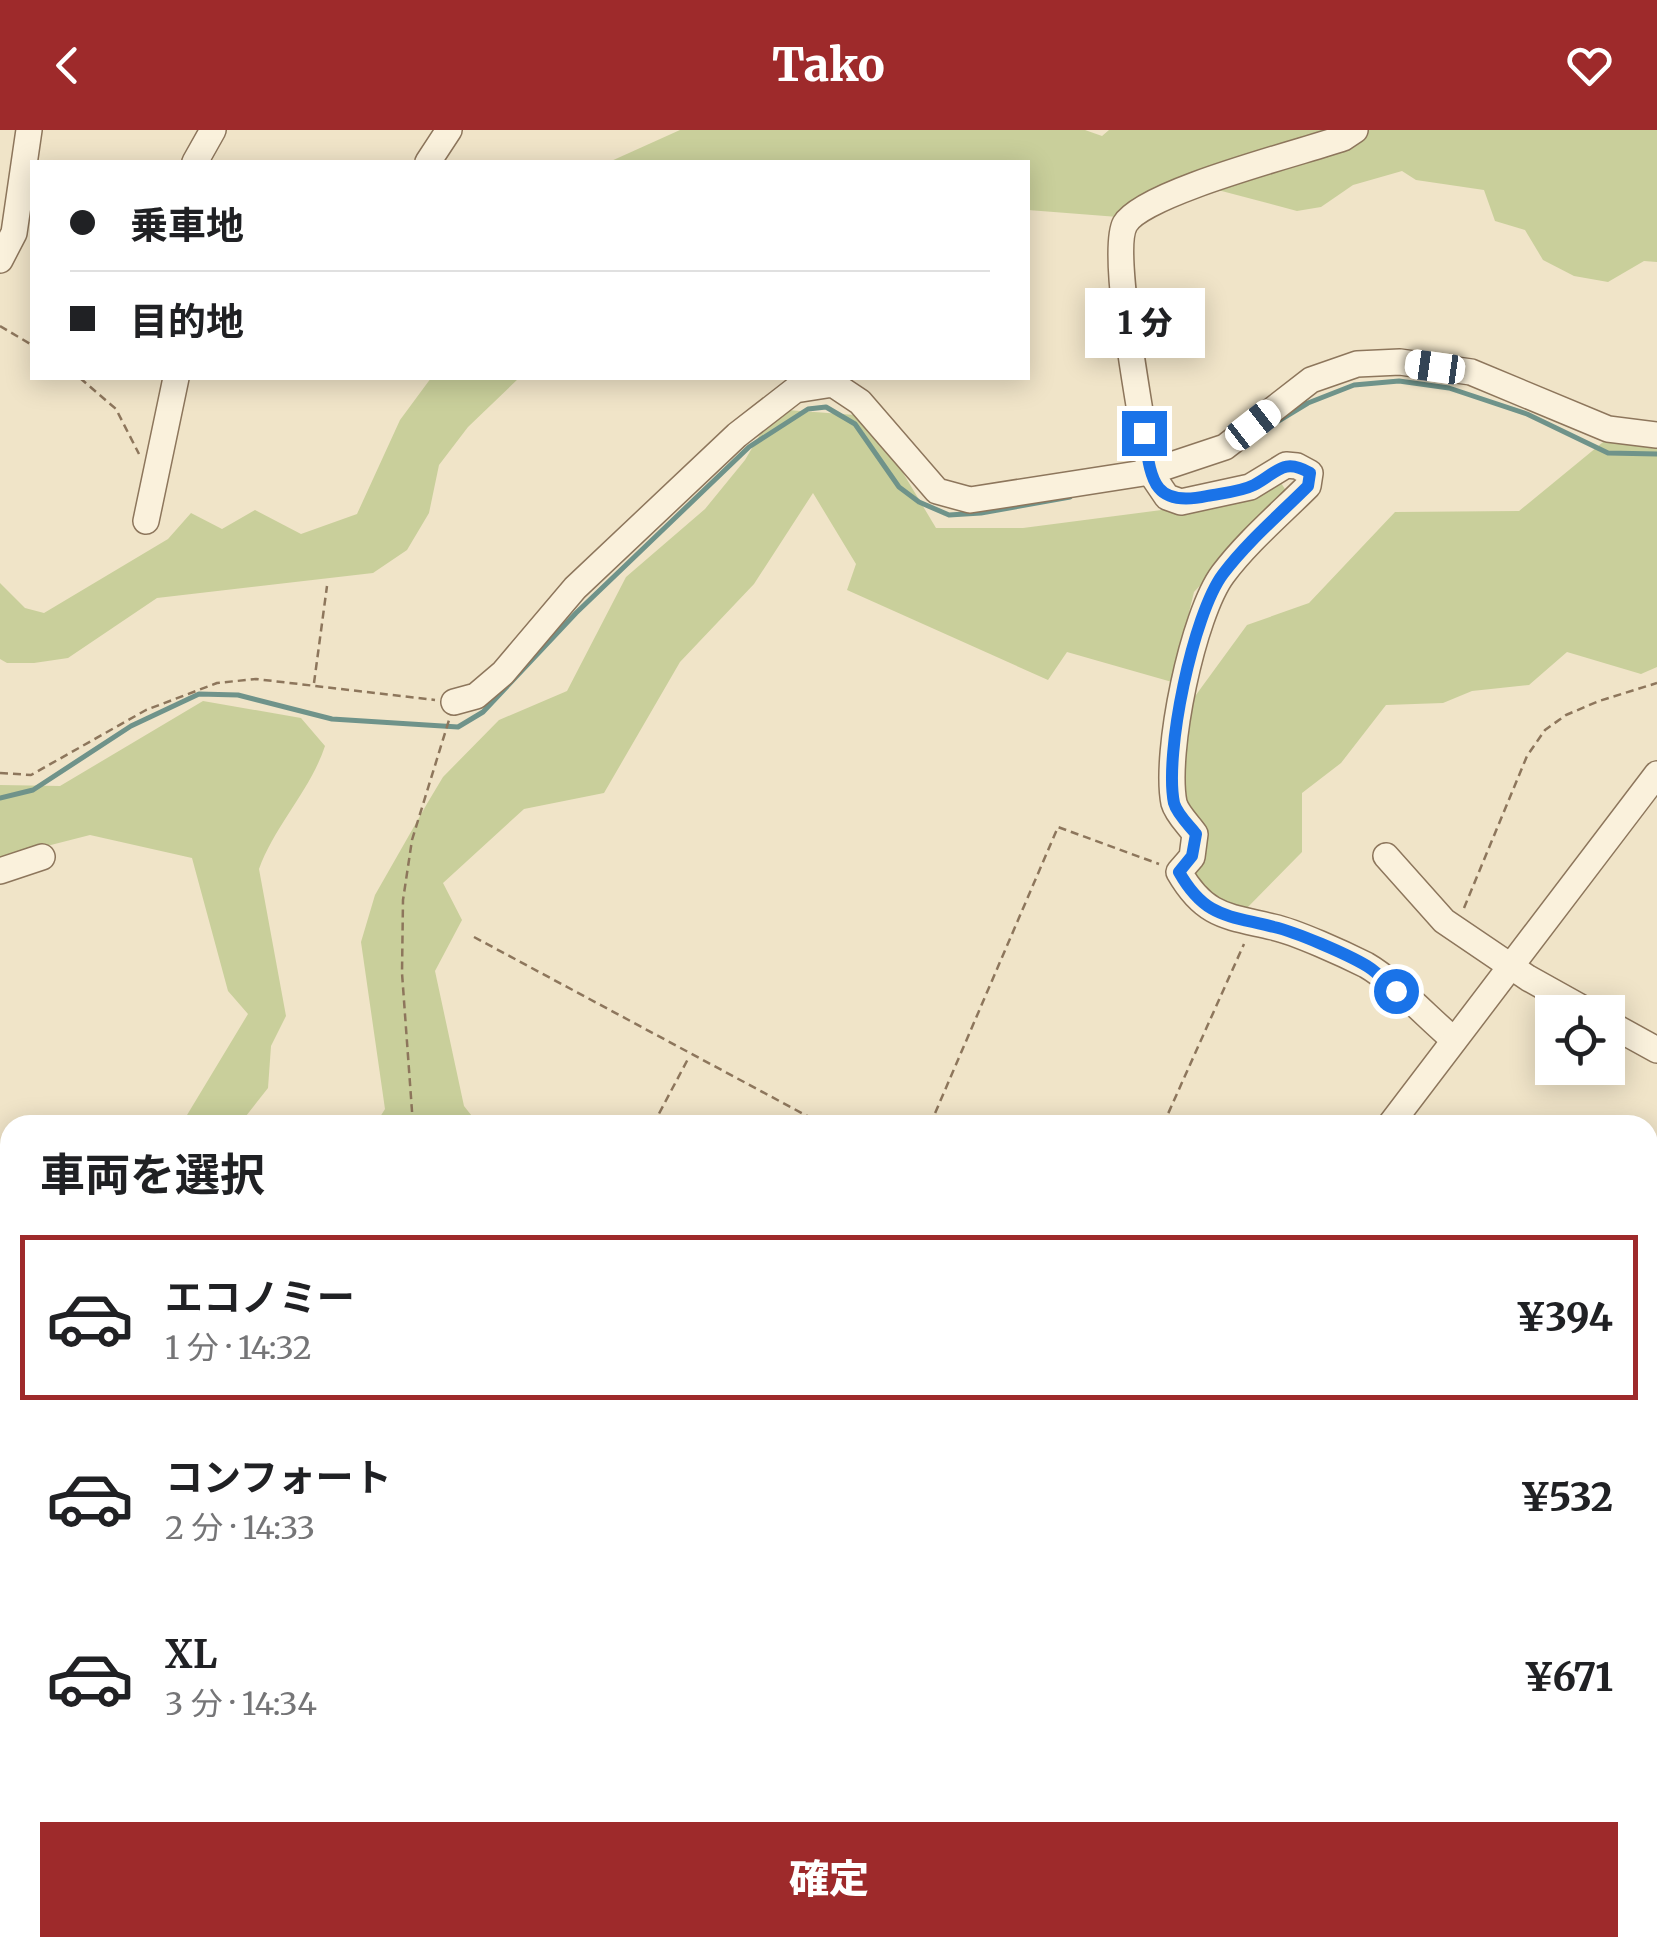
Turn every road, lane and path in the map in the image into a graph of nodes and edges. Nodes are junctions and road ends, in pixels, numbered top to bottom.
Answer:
1 (29, 130) edge
2 (213, 130) edge
3 (449, 130) edge
4 (1355, 130) edge
5 (196, 160) edge
6 (429, 160) edge
7 (23, 235) edge
8 (0, 260) edge
9 (0, 326) edge
10 (30, 343) edge
11 (82, 380) edge
12 (176, 380) edge
13 (1657, 435) edge
14 (1150, 472) junction
15 (153, 482) junction
16 (146, 521) dead end
17 (327, 586) dead end
18 (1657, 683) edge
19 (314, 684) junction
20 (454, 702) junction
21 (0, 773) edge
22 (1657, 774) edge
23 (1386, 856) dead end
24 (42, 857) dead end
25 (0, 871) edge
26 (1179, 872) junction
27 (1252, 924) junction
28 (1462, 934) junction
29 (474, 937) dead end
30 (1510, 966) junction
31 (1560, 995) edge
32 (1625, 1032) edge
33 (1454, 1040) junction
34 (1657, 1050) edge
35 (690, 1055) junction
36 (412, 1115) edge
37 (658, 1115) edge
38 (805, 1115) edge
39 (934, 1115) edge
40 (1167, 1115) edge
41 (1398, 1115) edge

1 - 7 street
2 - 5 street
3 - 6 street
4 - 14 street
7 - 8 street
9 - 10 path
11 - 15 path
12 - 15 street
13 - 14 street
14 - 20 street
14 - 26 street
15 - 16 street
17 - 19 path
18 - 28 path
19 - 20 path
19 - 21 path
20 - 36 path
22 - 30 street
23 - 28 street
24 - 25 street
26 - 27 street
26 - 39 path
27 - 33 street
27 - 40 path
28 - 30 street
29 - 35 path
30 - 31 street
30 - 33 street
32 - 34 street
33 - 41 street
35 - 37 path
35 - 38 path

